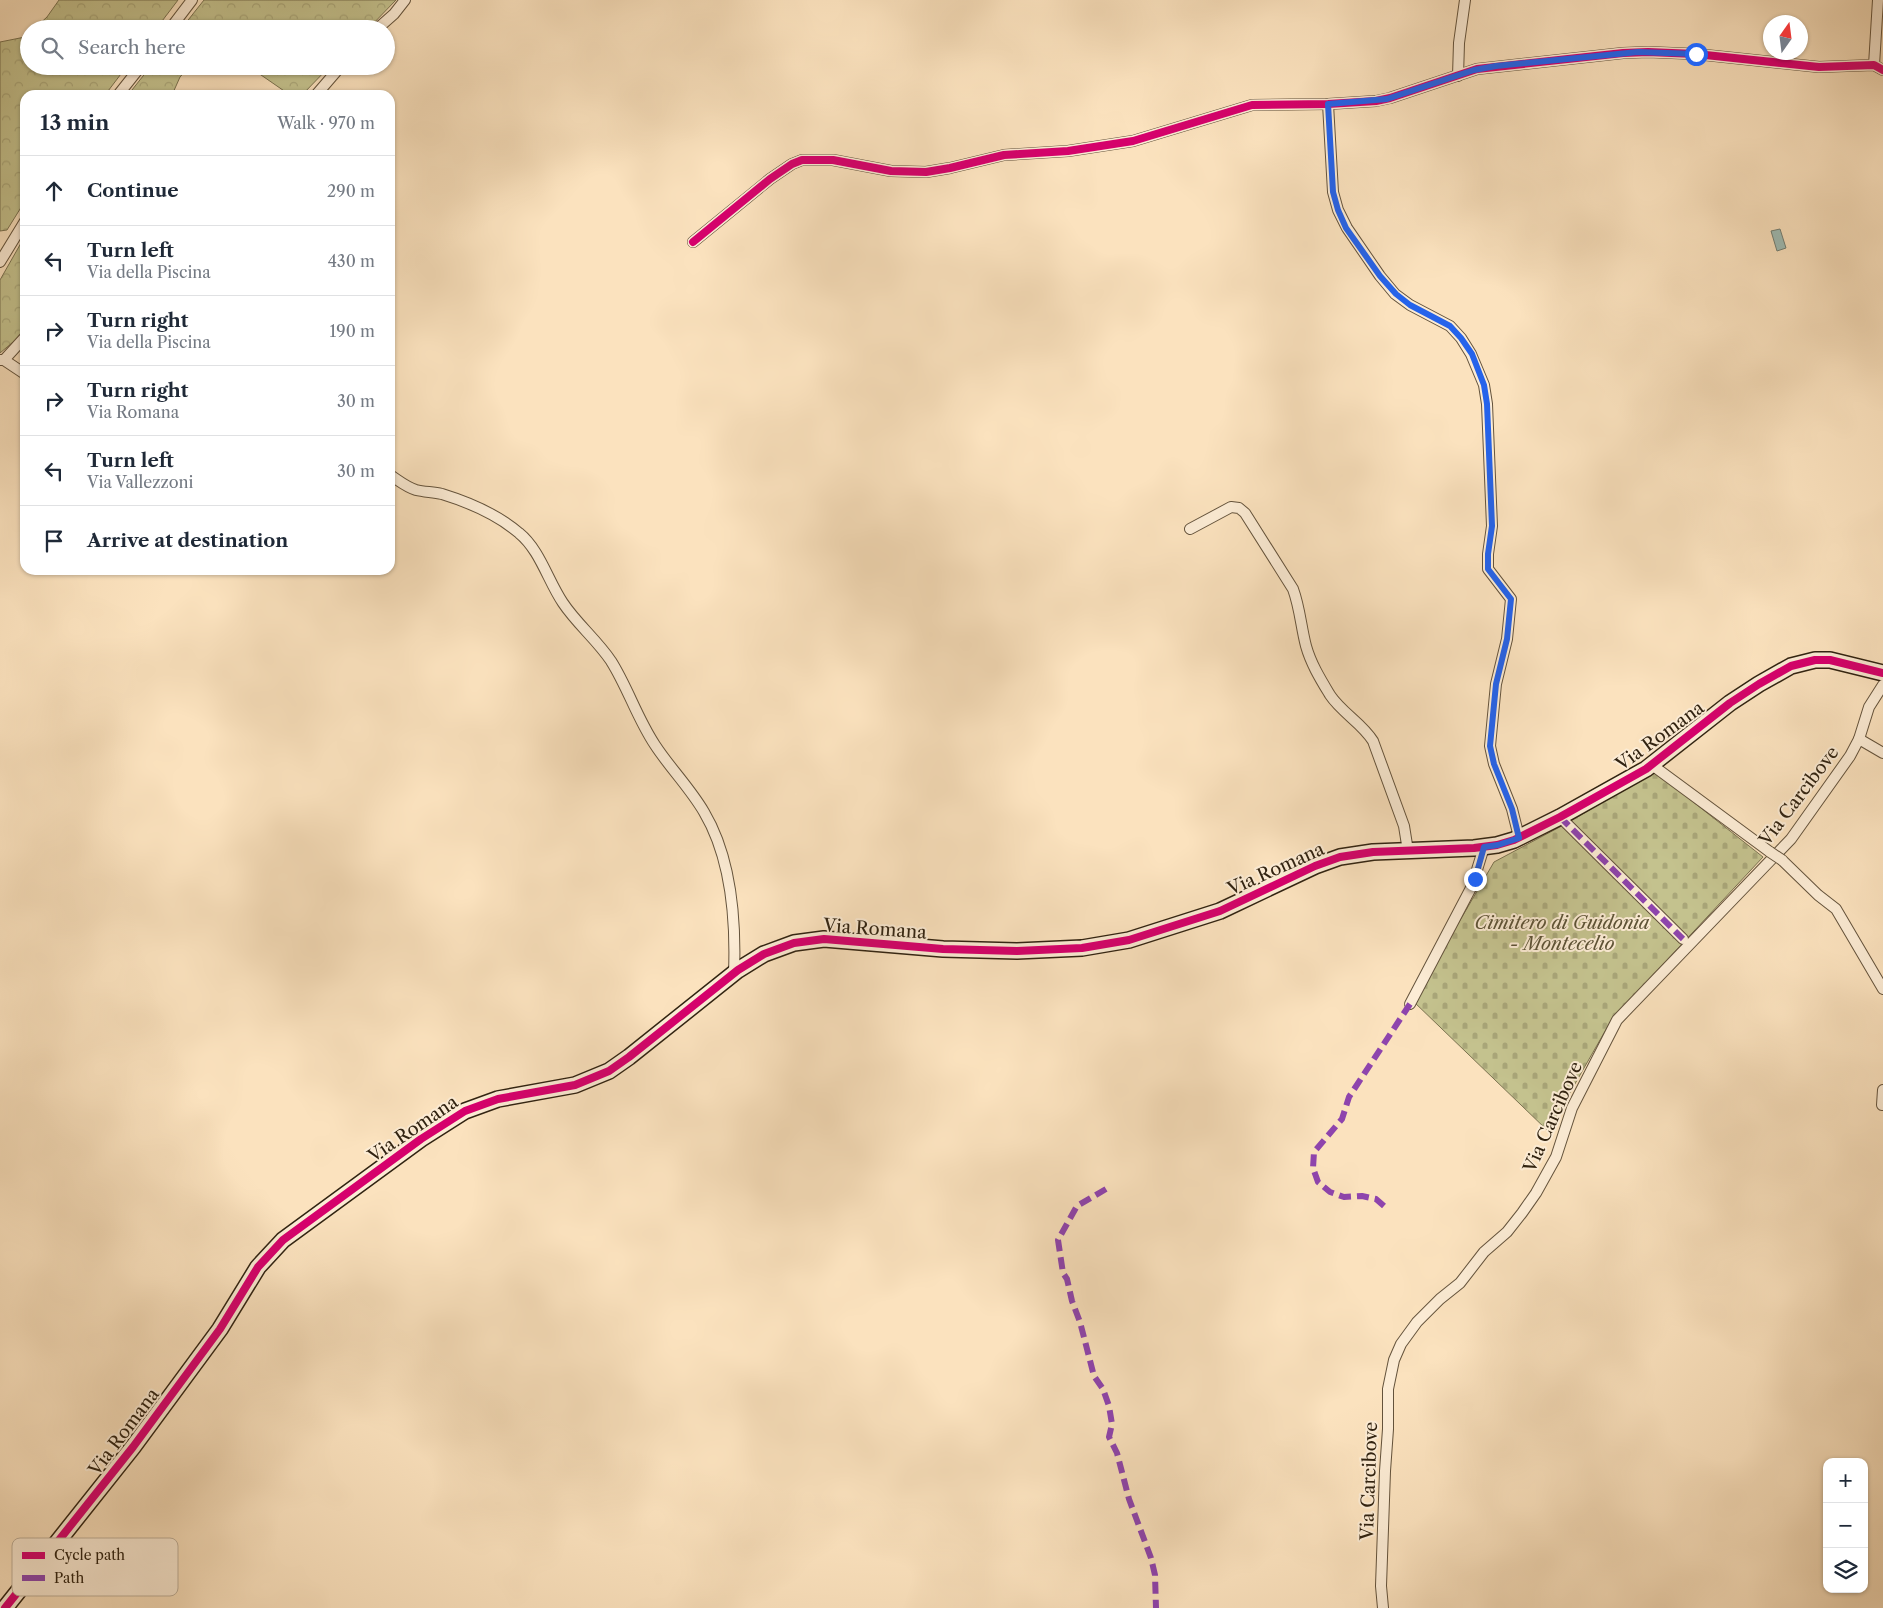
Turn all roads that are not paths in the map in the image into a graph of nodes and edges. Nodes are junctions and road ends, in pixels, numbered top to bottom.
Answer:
1 (192, 0) edge
2 (405, 0) edge
3 (1465, 0) edge
4 (1878, 0) edge
5 (177, 20) edge
6 (387, 20) edge
7 (1879, 68) edge
8 (134, 75) edge
9 (333, 75) edge
10 (1458, 76) junction
11 (122, 90) edge
12 (320, 90) edge
13 (1328, 104) junction
14 (20, 229) edge
15 (693, 242) dead end
16 (0, 262) edge
17 (20, 342) edge
18 (2, 360) edge
19 (20, 371) edge
20 (395, 478) edge
21 (1190, 529) dead end
22 (1883, 673) edge
23 (1883, 685) edge
24 (1859, 739) junction
25 (1883, 753) edge
26 (1652, 765) junction
27 (1560, 817) junction
28 (1519, 838) junction
29 (1484, 847) junction
30 (1408, 851) junction
31 (1682, 939) dead end
32 (734, 973) junction
33 (1883, 989) edge
34 (1410, 1004) dead end
35 (1883, 1090) edge
36 (1882, 1105) dead end
37 (61, 1538) edge
38 (15, 1596) edge
39 (6, 1608) edge
40 (1383, 1608) edge

1 - 5 street
2 - 6 street
3 - 10 street
4 - 7 street
7 - 10 street
8 - 11 street
9 - 12 street
10 - 13 street
13 - 15 street
13 - 28 street
14 - 16 street
17 - 18 street
18 - 19 street
20 - 32 street
21 - 30 street
22 - 26 street, Via Romana
23 - 24 street, Via Carcibove
24 - 25 street
24 - 40 street, Via Carcibove
26 - 27 street, Via Romana
26 - 33 street, bridge
27 - 28 street, Via Romana
27 - 31 street
28 - 29 street, Via Romana
29 - 30 street, Via Romana
29 - 34 street
30 - 32 street, Via Romana
32 - 37 street, Via Romana
35 - 36 street
38 - 39 street, Via Romana

